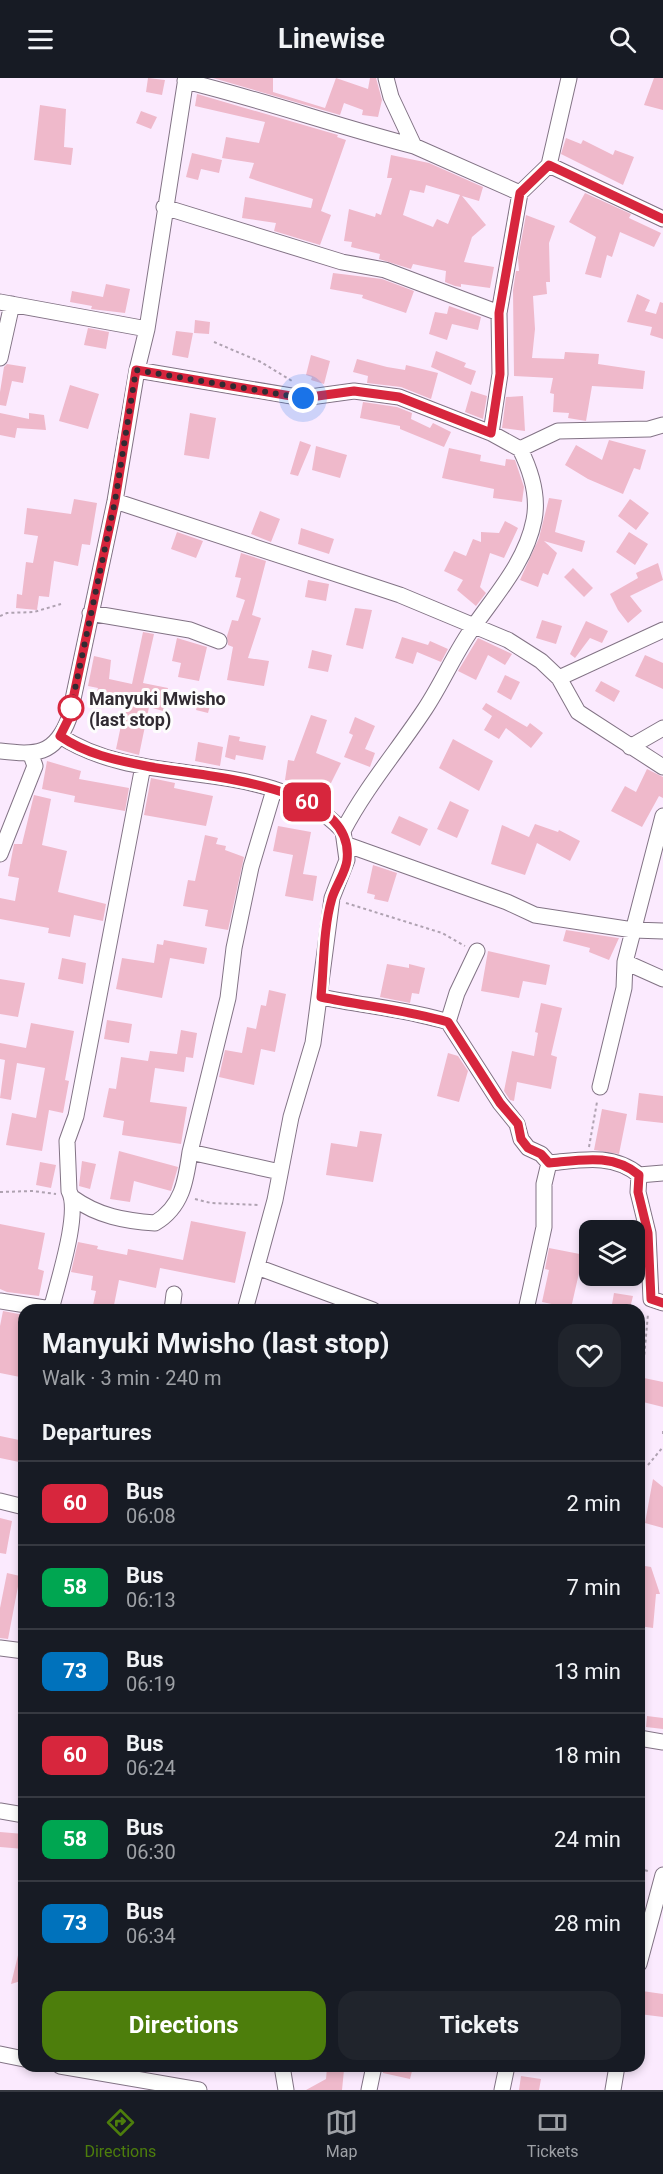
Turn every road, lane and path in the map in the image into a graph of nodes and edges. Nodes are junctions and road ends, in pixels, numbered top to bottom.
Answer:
1 (386, 78) edge
2 (569, 78) edge
3 (186, 80) edge
4 (414, 146) junction
5 (549, 165) junction
6 (520, 193) junction
7 (164, 207) junction
8 (663, 219) edge
9 (6, 303) edge
10 (499, 313) junction
11 (147, 329) junction
12 (214, 342) dead end
13 (0, 358) edge
14 (136, 370) junction
15 (303, 398) junction
16 (663, 425) edge
17 (491, 433) junction
18 (520, 449) junction
19 (115, 501) junction
20 (62, 604) dead end
21 (90, 613) junction
22 (0, 616) edge
23 (474, 625) junction
24 (663, 630) edge
25 (219, 641) dead end
26 (559, 678) junction
27 (663, 728) edge
28 (60, 736) junction
29 (630, 747) junction
30 (0, 751) edge
31 (31, 754) junction
32 (143, 766) junction
33 (663, 767) edge
34 (274, 790) junction
35 (663, 816) edge
36 (344, 837) junction
37 (0, 854) edge
38 (332, 898) junction
39 (633, 930) junction
40 (663, 931) edge
41 (477, 951) joint
42 (625, 962) junction
43 (663, 979) edge
44 (321, 997) junction
45 (448, 1022) junction
46 (600, 1087) joint
47 (190, 1152) junction
48 (587, 1160) junction
49 (549, 1163) junction
50 (280, 1172) junction
51 (663, 1173) edge
52 (639, 1175) junction
53 (0, 1192) edge
54 (180, 1197) junction
55 (73, 1198) junction
56 (275, 1200) junction
57 (257, 1267) junction
58 (174, 1294) dead end
59 (0, 1301) edge
60 (657, 1301) edge
61 (19, 1304) edge
62 (52, 1304) edge
63 (173, 1304) edge
64 (247, 1304) edge
65 (357, 1304) edge
66 (527, 1304) edge
67 (645, 1354) edge
68 (663, 1431) edge
69 (663, 1437) edge
70 (663, 1447) edge
71 (648, 1465) dead end
72 (0, 1501) edge
73 (18, 1506) edge
74 (0, 1648) edge
75 (18, 1650) edge
76 (645, 1739) edge
77 (663, 1742) edge
78 (0, 1811) edge
79 (18, 1814) edge
80 (663, 1875) edge
81 (645, 1942) edge
82 (0, 2054) edge
83 (18, 2058) edge
84 (114, 2072) edge
85 (283, 2072) edge
86 (373, 2072) edge
87 (506, 2072) edge
88 (616, 2072) edge
89 (200, 2090) edge
90 (286, 2090) edge
91 (369, 2090) edge
92 (502, 2090) edge
93 (613, 2090) edge

1 - 4 street
2 - 5 street
3 - 4 street
3 - 7 street
4 - 6 street
5 - 6 street
5 - 8 street
6 - 10 street
7 - 10 street
7 - 11 street
9 - 11 street
9 - 13 street
10 - 17 street
11 - 14 street
12 - 15 path
14 - 15 street
14 - 19 street
15 - 17 street
16 - 18 street
17 - 18 street
18 - 23 street
19 - 21 street
19 - 23 street
20 - 22 path
21 - 25 street
21 - 28 street
23 - 26 street
23 - 36 street
24 - 26 street
26 - 29 street
27 - 29 street
28 - 31 street
28 - 32 street
29 - 33 street
30 - 31 street
31 - 37 street
32 - 34 street
32 - 55 street
34 - 36 street
34 - 47 street
35 - 39 street
36 - 38 street
36 - 39 street
38 - 41 path
38 - 44 street
39 - 40 street
39 - 42 street
41 - 45 street
42 - 43 street
42 - 46 street
44 - 45 street
44 - 50 street
45 - 49 street
46 - 48 path
47 - 50 street
47 - 54 street
48 - 49 street
48 - 52 street
49 - 66 street
50 - 56 street
51 - 52 street
52 - 60 street
53 - 55 path
54 - 55 street
54 - 56 path
55 - 62 street
56 - 57 street
57 - 64 street
57 - 65 street
58 - 63 street
59 - 61 street
60 - 67 path
68 - 69 path
70 - 71 path
72 - 73 street
74 - 75 street
76 - 77 street
78 - 79 street
80 - 81 street
82 - 83 street
84 - 89 street
85 - 90 street
86 - 91 street
87 - 92 street
88 - 93 street

